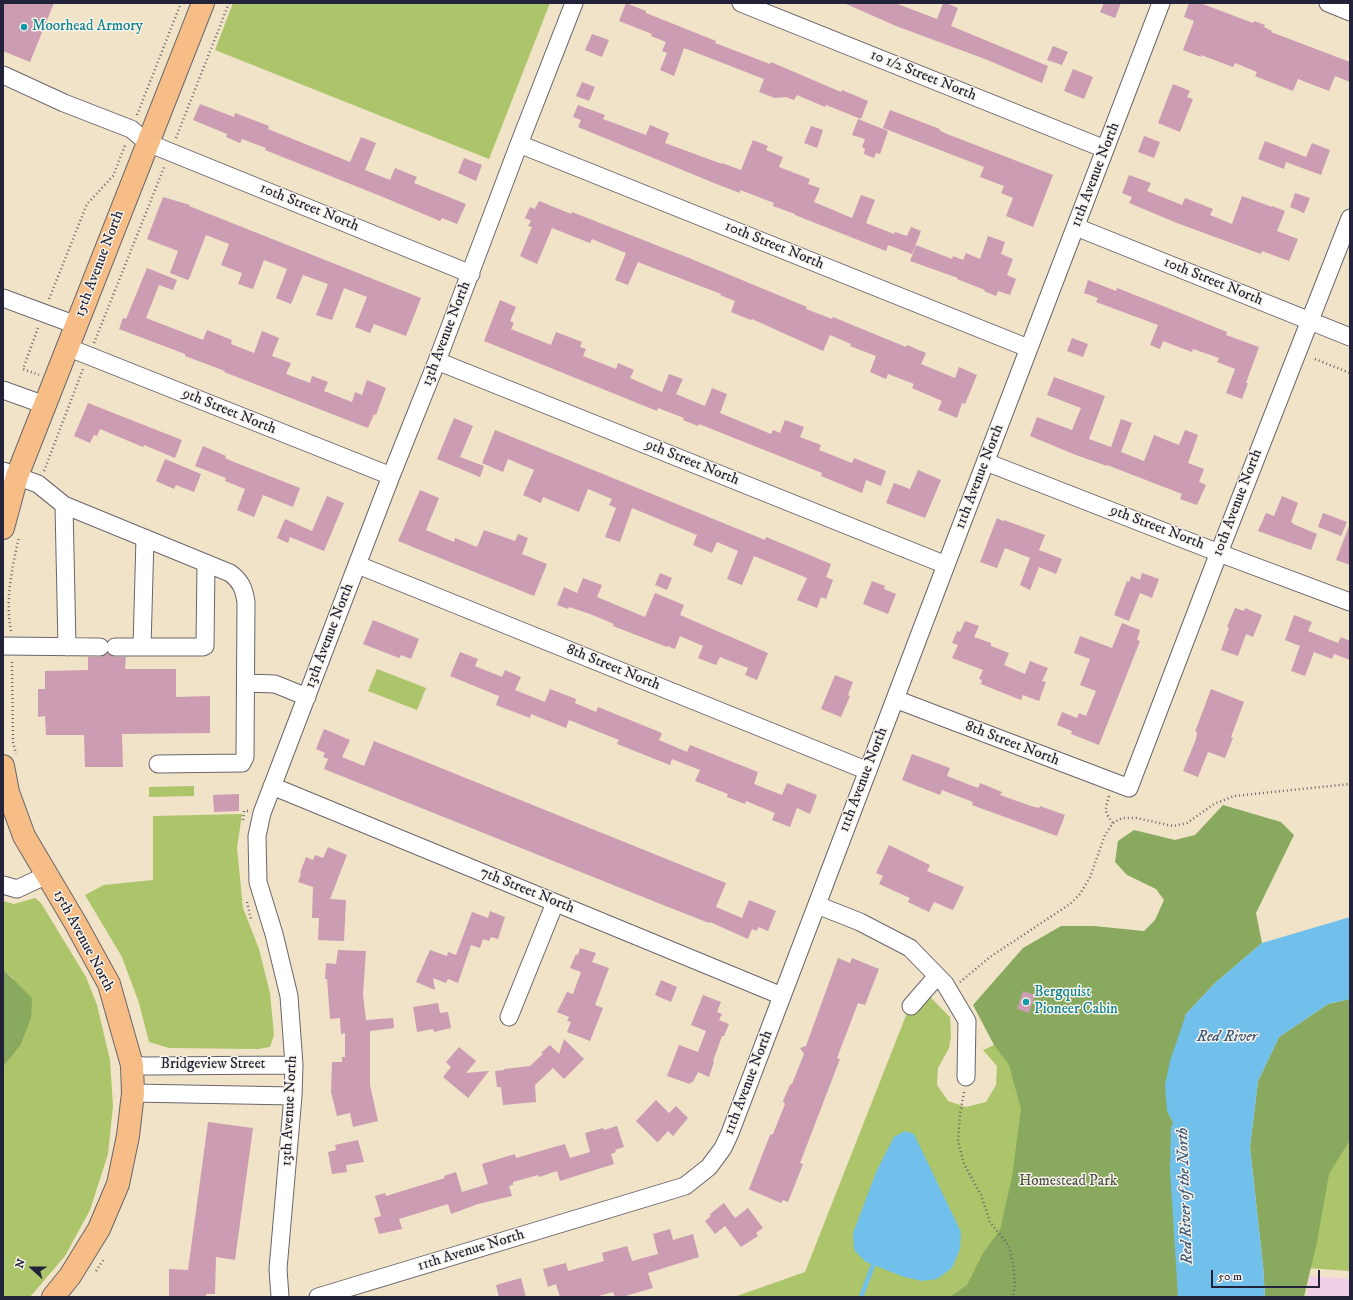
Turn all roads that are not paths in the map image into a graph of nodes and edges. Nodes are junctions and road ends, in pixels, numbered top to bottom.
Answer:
1 (203, 3) edge
2 (574, 3) edge
3 (742, 3) edge
4 (1161, 3) edge
5 (1328, 3) edge
6 (1350, 12) edge
7 (3, 75) edge
8 (139, 136) junction
9 (519, 144) junction
10 (1105, 149) junction
11 (1350, 218) edge
12 (1076, 227) junction
13 (471, 274) junction
14 (3, 298) edge
15 (1309, 321) junction
16 (76, 325) junction
17 (1350, 337) edge
18 (67, 347) junction
19 (1028, 348) junction
20 (438, 361) junction
21 (3, 390) edge
22 (45, 405) junction
23 (986, 462) junction
24 (10, 473) edge
25 (391, 476) junction
26 (64, 505) junction
27 (11, 532) edge
28 (145, 538) junction
29 (1219, 552) junction
30 (206, 563) junction
31 (358, 565) junction
32 (946, 565) junction
33 (1350, 602) edge
34 (9, 646) edge
35 (67, 647) junction
36 (142, 647) junction
37 (246, 683) junction
38 (307, 696) junction
39 (895, 699) junction
40 (10, 761) edge
41 (158, 764) dead end
42 (868, 771) junction
43 (272, 786) junction
44 (1129, 788) joint
45 (47, 876) junction
46 (3, 885) edge
47 (555, 903) junction
48 (817, 905) junction
49 (937, 976) junction
50 (782, 996) junction
51 (911, 1006) dead end
52 (509, 1017) dead end
53 (132, 1065) junction
54 (294, 1065) junction
55 (966, 1077) road end
56 (133, 1093) junction
57 (293, 1096) junction
58 (53, 1297) edge
59 (280, 1297) edge
60 (318, 1297) edge

1 - 8 main road, 15th Avenue North
2 - 9 street, 13th Avenue North
3 - 10 street, 10 1/2 Street North
4 - 10 street, 11th Avenue North
5 - 6 street
7 - 8 street, 10th Street North
8 - 13 street, 10th Street North
8 - 16 main road, 15th Avenue North
9 - 13 street, 13th Avenue North
9 - 19 street, 10th Street North
10 - 12 street, 11th Avenue North
11 - 15 street, 10th Avenue North
12 - 15 street, 10th Street North
12 - 19 street, 11th Avenue North
13 - 20 street, 13th Avenue North
14 - 16 street
15 - 17 street, 10th Street North
15 - 29 street, 10th Avenue North
16 - 18 main road, 15th Avenue North
18 - 22 main road, 15th Avenue North
18 - 25 street, 9th Street North
19 - 23 street, 11th Avenue North
20 - 25 street, 13th Avenue North
20 - 32 street, 9th Street North
21 - 22 street
22 - 24 main road, 15th Avenue North
23 - 29 street, 9th Street North
23 - 32 street, 11th Avenue North
24 - 26 street
24 - 27 main road, 15th Avenue North
25 - 31 street, 13th Avenue North
26 - 28 street
26 - 35 street
28 - 30 street
28 - 36 street
29 - 33 street, 9th Street North
29 - 44 street, 10th Avenue North
30 - 36 street
30 - 37 street
31 - 38 street, 13th Avenue North
31 - 42 street, 8th Street North
32 - 39 street, 11th Avenue North
34 - 35 street
35 - 36 street
37 - 38 street
37 - 41 street
38 - 43 street, 13th Avenue North
39 - 42 street, 11th Avenue North
39 - 44 street, 8th Street North
40 - 45 main road, 15th Avenue North
42 - 48 street, 11th Avenue North
43 - 47 street, 7th Street North
43 - 54 street, 13th Avenue North
45 - 46 street
45 - 53 main road, 15th Avenue North
47 - 50 street, 7th Street North
47 - 52 street
48 - 49 street
48 - 50 street, 11th Avenue North
49 - 51 street
49 - 55 street
50 - 60 street, 11th Avenue North
53 - 54 street, Bridgeview Street
53 - 56 main road, 15th Avenue North
54 - 57 street, 13th Avenue North
56 - 57 street, Bridgeview Street
56 - 58 main road, 15th Avenue North
57 - 59 street, 13th Avenue North

